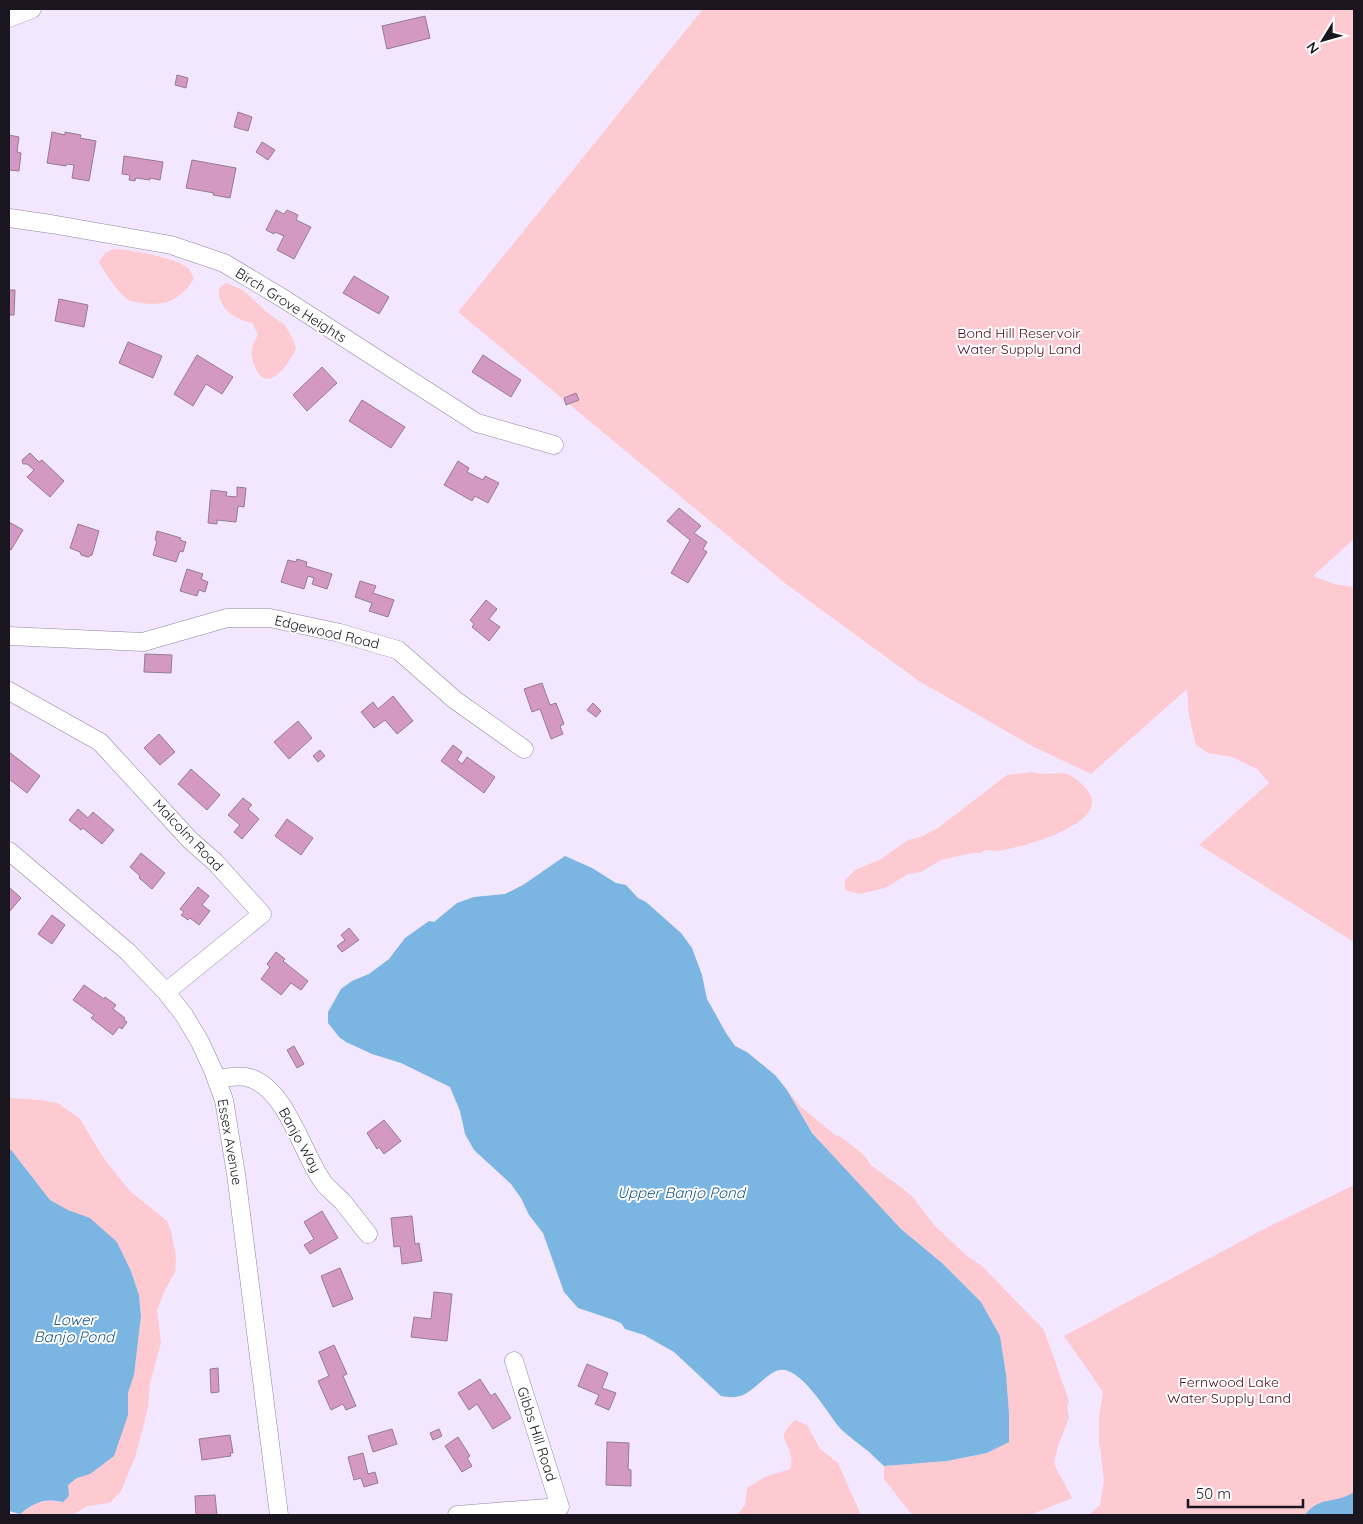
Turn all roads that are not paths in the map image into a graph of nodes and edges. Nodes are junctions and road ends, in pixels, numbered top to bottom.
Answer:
1 (32, 9) edge
2 (9, 18) edge
3 (9, 218) edge
4 (554, 445) dead end
5 (9, 636) edge
6 (9, 691) edge
7 (524, 749) dead end
8 (9, 851) edge
9 (166, 992) junction
10 (216, 1079) junction
11 (368, 1234) dead end
12 (514, 1361) dead end
13 (279, 1515) edge
14 (457, 1515) edge

1 - 2 street
3 - 4 street, Birch Grove Heights
5 - 7 street, Edgewood Road
6 - 9 street, Malcolm Road
8 - 9 street, Essex Avenue
9 - 10 street, Essex Avenue
10 - 11 street, Banjo Way
10 - 13 street, Essex Avenue
12 - 14 street, Gibbs Hill Road

